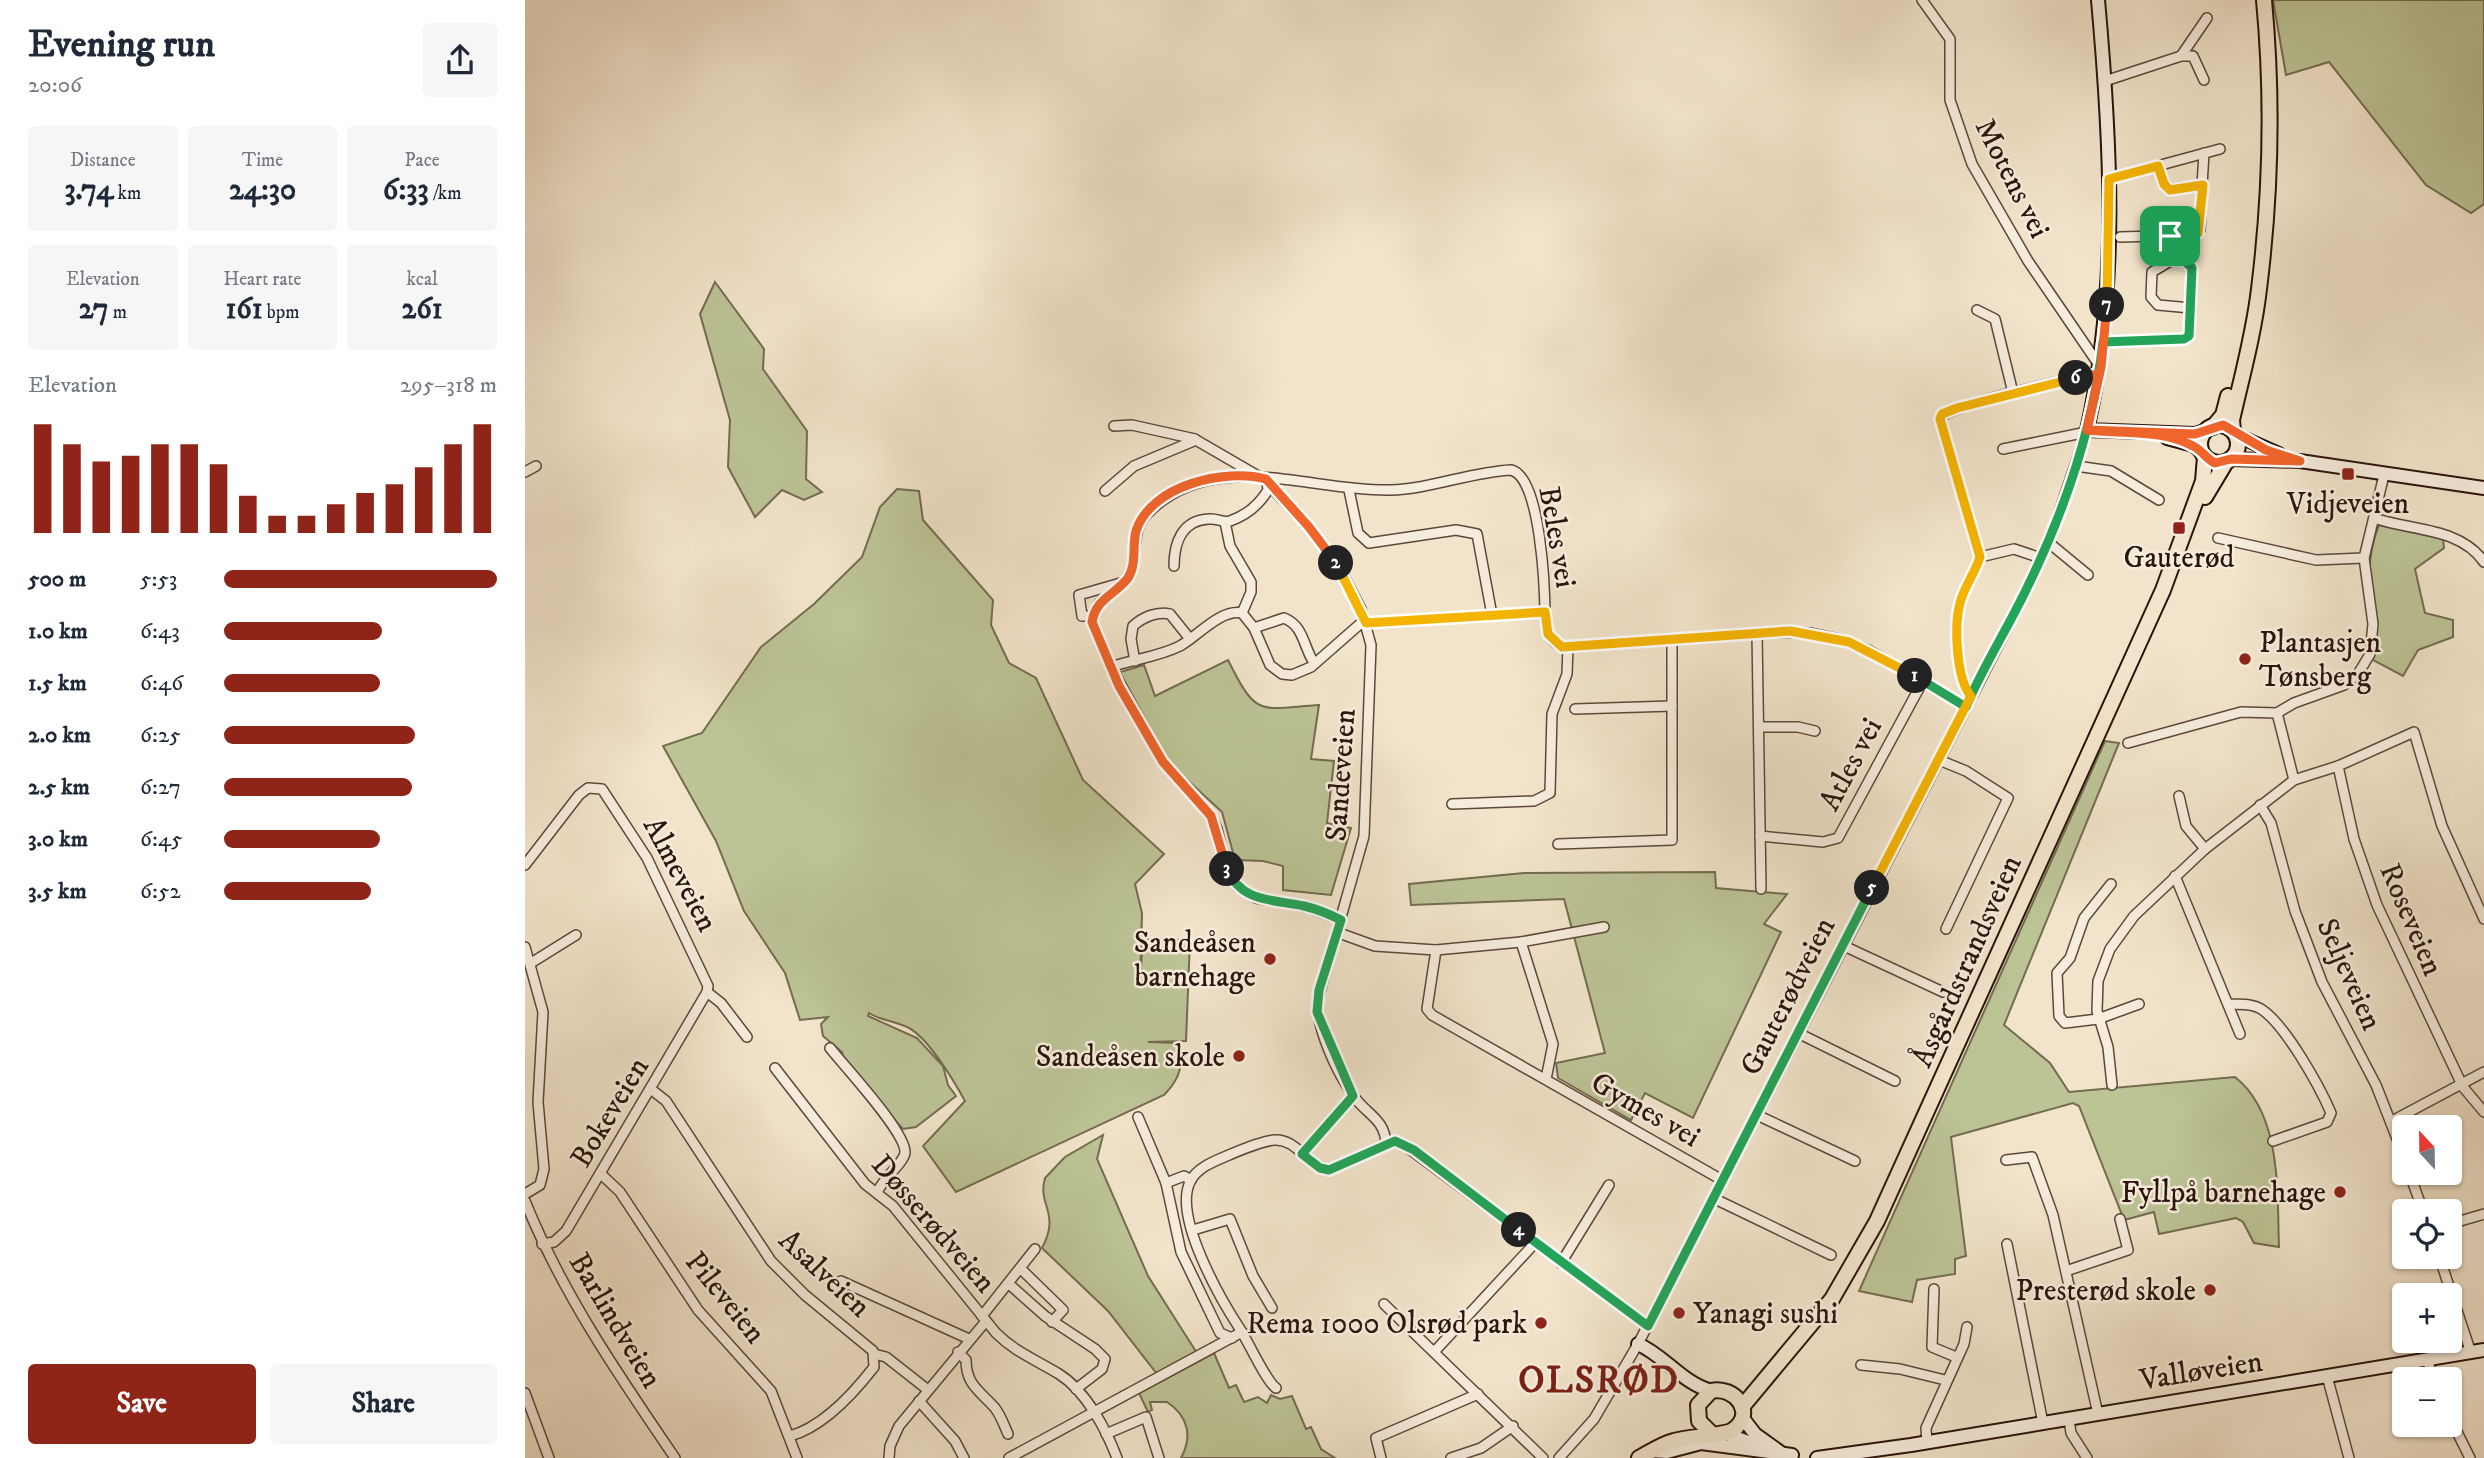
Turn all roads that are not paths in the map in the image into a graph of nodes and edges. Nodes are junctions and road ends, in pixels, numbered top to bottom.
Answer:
1 (1922, 0) edge
2 (2098, 0) edge
3 (2264, 0) edge
4 (2207, 18) dead end
5 (2181, 56) junction
6 (2204, 80) dead end
7 (2105, 81) junction
8 (2220, 149) dead end
9 (2204, 153) junction
10 (2158, 166) junction
11 (2109, 179) junction
12 (2203, 185) junction
13 (2170, 236) junction
14 (2120, 237) dead end
15 (2172, 260) junction
16 (2260, 262) junction
17 (2191, 308) junction
18 (1977, 310) dead end
19 (2103, 342) junction
20 (2100, 370) junction
21 (2013, 393) junction
22 (1114, 426) dead end
23 (2210, 428) junction
24 (2087, 431) junction
25 (2142, 433) junction
26 (2235, 433) junction
27 (1196, 440) junction
28 (2003, 449) dead end
29 (2204, 454) junction
30 (2228, 461) junction
31 (2300, 461) junction
32 (536, 466) dead end
33 (2076, 466) junction
34 (525, 472) edge
35 (2384, 475) junction
36 (1265, 480) junction
37 (2484, 488) edge
38 (1349, 490) junction
39 (1105, 491) dead end
40 (2159, 500) dead end
41 (2374, 518) junction
42 (1225, 522) junction
43 (2218, 538) dead end
44 (2048, 542) junction
45 (1980, 557) junction
46 (2041, 558) junction
47 (2364, 558) junction
48 (2484, 562) edge
49 (2174, 564) junction
50 (1174, 566) dead end
51 (2088, 575) dead end
52 (1120, 585) junction
53 (1545, 612) junction
54 (1242, 613) junction
55 (1492, 615) junction
56 (1093, 616) junction
57 (1366, 623) junction
58 (1254, 628) junction
59 (1757, 633) junction
60 (1190, 639) junction
61 (1672, 639) junction
62 (1568, 647) junction
63 (1135, 661) junction
64 (1314, 663) junction
65 (1113, 666) junction
66 (1923, 681) junction
67 (1971, 696) junction
68 (1672, 706) junction
69 (1966, 707) junction
70 (1575, 709) dead end
71 (2277, 713) junction
72 (1759, 727) junction
73 (1815, 731) dead end
74 (2128, 743) dead end
75 (1939, 760) junction
76 (2338, 766) junction
77 (2294, 780) junction
78 (2179, 796) dead end
79 (1452, 804) dead end
80 (2260, 805) junction
81 (1760, 836) junction
82 (1558, 844) dead end
83 (2205, 849) junction
84 (525, 865) edge
85 (2175, 876) junction
86 (2111, 884) dead end
87 (1761, 889) dead end
88 (2484, 919) edge
89 (1341, 920) junction
90 (1604, 926) dead end
91 (1946, 929) dead end
92 (1339, 933) junction
93 (576, 935) dead end
94 (1521, 942) junction
95 (1844, 946) junction
96 (525, 947) edge
97 (1436, 950) junction
98 (531, 963) junction
99 (707, 992) junction
100 (1943, 992) dead end
101 (2139, 1003) dead end
102 (2229, 1004) junction
103 (2098, 1019) junction
104 (1798, 1033) junction
105 (2240, 1034) dead end
106 (747, 1037) dead end
107 (829, 1048) dead end
108 (775, 1068) dead end
109 (2484, 1072) edge
110 (1546, 1079) junction
111 (1895, 1081) dead end
112 (2462, 1084) junction
113 (2112, 1085) dead end
114 (652, 1090) junction
115 (1353, 1096) junction
116 (2484, 1112) edge
117 (1757, 1115) junction
118 (2403, 1115) edge
119 (1138, 1117) dead end
120 (2392, 1121) edge
121 (2273, 1141) dead end
122 (1386, 1143) junction
123 (1302, 1154) junction
124 (2006, 1160) dead end
125 (1856, 1161) dead end
126 (601, 1174) junction
127 (1191, 1180) junction
128 (1722, 1180) junction
129 (1165, 1183) junction
130 (1609, 1185) dead end
131 (877, 1193) junction
132 (525, 1194) edge
133 (1713, 1198) junction
134 (525, 1201) edge
135 (2484, 1214) edge
136 (2120, 1219) dead end
137 (2462, 1220) edge
138 (1193, 1230) junction
139 (1535, 1243) junction
140 (543, 1244) junction
141 (2007, 1244) dead end
142 (1035, 1249) dead end
143 (1831, 1255) dead end
144 (1562, 1263) junction
145 (1021, 1269) junction
146 (2444, 1269) edge
147 (2066, 1271) junction
148 (841, 1281) dead end
149 (1009, 1284) junction
150 (1934, 1289) dead end
151 (1384, 1304) dead end
152 (1272, 1308) dead end
153 (984, 1319) junction
154 (1052, 1322) junction
155 (1648, 1326) junction
156 (1967, 1327) dead end
157 (1242, 1332) junction
158 (1232, 1338) junction
159 (969, 1339) junction
160 (1638, 1345) junction
161 (958, 1352) junction
162 (1434, 1352) junction
163 (2477, 1352) edge
164 (874, 1354) junction
165 (1956, 1357) junction
166 (2428, 1360) junction
167 (1779, 1363) junction
168 (1861, 1365) dead end
169 (2430, 1367) edge
170 (2327, 1376) junction
171 (1945, 1380) junction
172 (1276, 1388) dead end
173 (1076, 1389) junction
174 (928, 1390) junction
175 (1711, 1391) junction
176 (1729, 1391) junction
177 (525, 1394) edge
178 (1478, 1394) junction
179 (919, 1401) junction
180 (1698, 1409) junction
181 (1742, 1412) junction
182 (1094, 1413) junction
183 (2098, 1413) junction
184 (2069, 1419) junction
185 (2043, 1423) junction
186 (1513, 1426) junction
187 (1711, 1433) junction
188 (1008, 1434) dead end
189 (1106, 1434) junction
190 (1727, 1434) junction
191 (790, 1436) junction
192 (2460, 1437) edge
193 (1671, 1442) junction
194 (1927, 1443) junction
195 (1786, 1453) junction
196 (1646, 1455) edge
197 (548, 1458) edge
198 (675, 1458) edge
199 (797, 1458) edge
200 (889, 1458) edge
201 (964, 1458) edge
202 (1009, 1458) edge
203 (1117, 1458) edge
204 (1159, 1458) edge
205 (1381, 1458) edge
206 (1451, 1458) edge
207 (1543, 1458) edge
208 (1559, 1458) edge
209 (1811, 1458) edge
210 (1817, 1458) edge
211 (1927, 1458) edge
212 (2087, 1458) edge
213 (2349, 1458) edge
214 (2470, 1458) edge

1 - 20 street, Motens vei
2 - 7 main road, Gauterødveien
3 - 16 main road, Åsgårdstrandsveien
4 - 5 street
5 - 6 street
5 - 7 street
7 - 11 main road, Gauterødveien
8 - 9 street
9 - 10 street
9 - 12 street
10 - 11 street
10 - 12 street
11 - 19 main road, Gauterødveien
12 - 13 street
13 - 14 street
13 - 15 street
15 - 17 street
15 - 17 street
16 - 23 main road, Åsgårdstrandsveien
16 - 26 main road, Åsgårdstrandsveien
17 - 19 street
18 - 21 street
19 - 20 main road, Gauterødveien
20 - 21 street
20 - 24 main road, Gauterødveien
21 - 45 street
22 - 27 street, Sandeveien
23 - 25 main road
23 - 26 main road
23 - 29 main road, Åsgårdstrandsveien
24 - 25 main road
24 - 28 street
24 - 33 street, Gauterødveien
25 - 29 main road
26 - 30 main road, Åsgårdstrandsveien
26 - 31 main road
27 - 36 street, Sandeveien
27 - 39 street
29 - 30 main road
29 - 49 main road, Åsgårdstrandsveien
30 - 31 main road
30 - 49 main road, Åsgårdstrandsveien
31 - 35 main road
32 - 34 street
33 - 40 street
33 - 44 street, Gauterødveien
35 - 37 main road
35 - 41 street
36 - 38 street, Beles vei
36 - 42 street
36 - 52 street, Beles vei
36 - 57 street, Sandeveien
38 - 53 street, Beles vei
38 - 55 street
41 - 47 street
41 - 48 street
42 - 50 street
42 - 54 street
43 - 47 street
44 - 46 street, Gauterødveien
44 - 51 street
45 - 46 street
45 - 67 street
46 - 67 street, Gauterødveien
47 - 71 street
49 - 167 main road, Åsgårdstrandsveien
52 - 56 street, Beles vei
52 - 56 street
53 - 55 street
53 - 62 street, Beles vei
54 - 58 street
54 - 60 street
55 - 57 street
56 - 65 street
57 - 64 street
57 - 89 street, Sandeveien
58 - 64 street
58 - 64 street
59 - 61 street
59 - 66 street
59 - 72 street
60 - 63 street
60 - 63 street
61 - 62 street
61 - 68 street
62 - 79 street
63 - 65 street
65 - 89 street
66 - 69 street
66 - 81 street, Atles vei
67 - 69 street, Gauterødveien
68 - 70 street
68 - 82 street
69 - 75 street, Gauterødveien
71 - 74 street
71 - 77 street
72 - 73 street, Atles vei
72 - 81 street
75 - 91 street
75 - 95 street, Gauterødveien
76 - 77 street
76 - 88 street
76 - 112 street, Roseveien
77 - 80 street
78 - 83 street
80 - 83 street
80 - 120 street, Seljeveien
81 - 87 street
83 - 85 street
84 - 99 street, Almeveien
85 - 102 street
85 - 103 street
86 - 103 street
89 - 92 street, Sandeveien
90 - 94 street
92 - 97 street
92 - 115 street, Sandeveien
93 - 98 street
94 - 97 street
94 - 110 street, Gymes vei
95 - 100 street
95 - 104 street, Gauterødveien
96 - 98 street
97 - 110 street, Gymes vei
98 - 132 street
99 - 106 street
99 - 114 street, Bokeveien
101 - 103 street
102 - 105 street
102 - 121 street
103 - 113 street
104 - 111 street
104 - 117 street, Gauterødveien
107 - 131 street
108 - 131 street, Døsserødveien
109 - 112 street
110 - 128 street, Gymes vei
112 - 116 street, Roseveien
112 - 118 street
114 - 126 street, Bokeveien
114 - 164 street, Asalveien
115 - 122 street, Sandeveien
115 - 123 street
117 - 125 street
117 - 128 street, Gauterødveien
119 - 129 street
122 - 123 street
122 - 139 street
123 - 127 street
124 - 147 street
126 - 140 street, Bokeveien
126 - 191 street, Pileveien
127 - 129 street
127 - 138 street
128 - 133 street, Gauterødveien
129 - 158 street
130 - 144 street
131 - 153 street, Døsserødveien
133 - 143 street
133 - 155 street, Gauterødveien
134 - 140 street, Barlindveien
135 - 137 street
136 - 147 street
138 - 152 street
138 - 157 street
139 - 144 street
139 - 162 street
140 - 198 street, Barlindveien
141 - 185 street
142 - 145 street
144 - 155 street
145 - 149 street
145 - 154 street, Døsserødveien
146 - 163 street
147 - 183 street
148 - 159 street
149 - 153 street
149 - 154 street, Døsserødveien
150 - 165 street
151 - 162 street
153 - 159 street
153 - 173 street, Døsserødveien
154 - 173 street, Døsserødveien
155 - 160 street, Gauterødveien
156 - 165 street
157 - 158 street
157 - 172 street
158 - 182 street
159 - 161 street
160 - 175 main road
160 - 180 main road
160 - 208 street, Gauterødveien
161 - 174 street
161 - 188 street
162 - 178 street
163 - 166 main road, Valløveien
164 - 174 street
164 - 191 street, Asalveien
165 - 171 street
166 - 169 street
166 - 170 main road, Valløveien
167 - 176 main road, Åsgårdstrandsveien
167 - 181 main road, Åsgårdstrandsveien
168 - 171 street
170 - 183 main road, Valløveien
170 - 213 street
171 - 194 street
173 - 182 street, Døsserødveien
174 - 179 street
175 - 176 main road
175 - 180 main road
176 - 181 main road
177 - 197 street
178 - 186 street
178 - 205 street
179 - 200 street
179 - 201 street
180 - 187 main road
180 - 193 main road
181 - 190 main road
181 - 195 main road
182 - 189 street, Døsserødveien
182 - 202 street
183 - 184 main road, Valløveien
184 - 185 main road, Valløveien
184 - 212 street
185 - 194 main road, Valløveien
186 - 206 street
186 - 207 street
187 - 190 main road
187 - 193 main road
189 - 203 street, Døsserødveien
189 - 204 street
190 - 195 main road
191 - 199 street, Pileveien
192 - 214 street
193 - 196 main road
194 - 210 main road, Valløveien
194 - 211 main road
195 - 196 main road
195 - 209 main road

